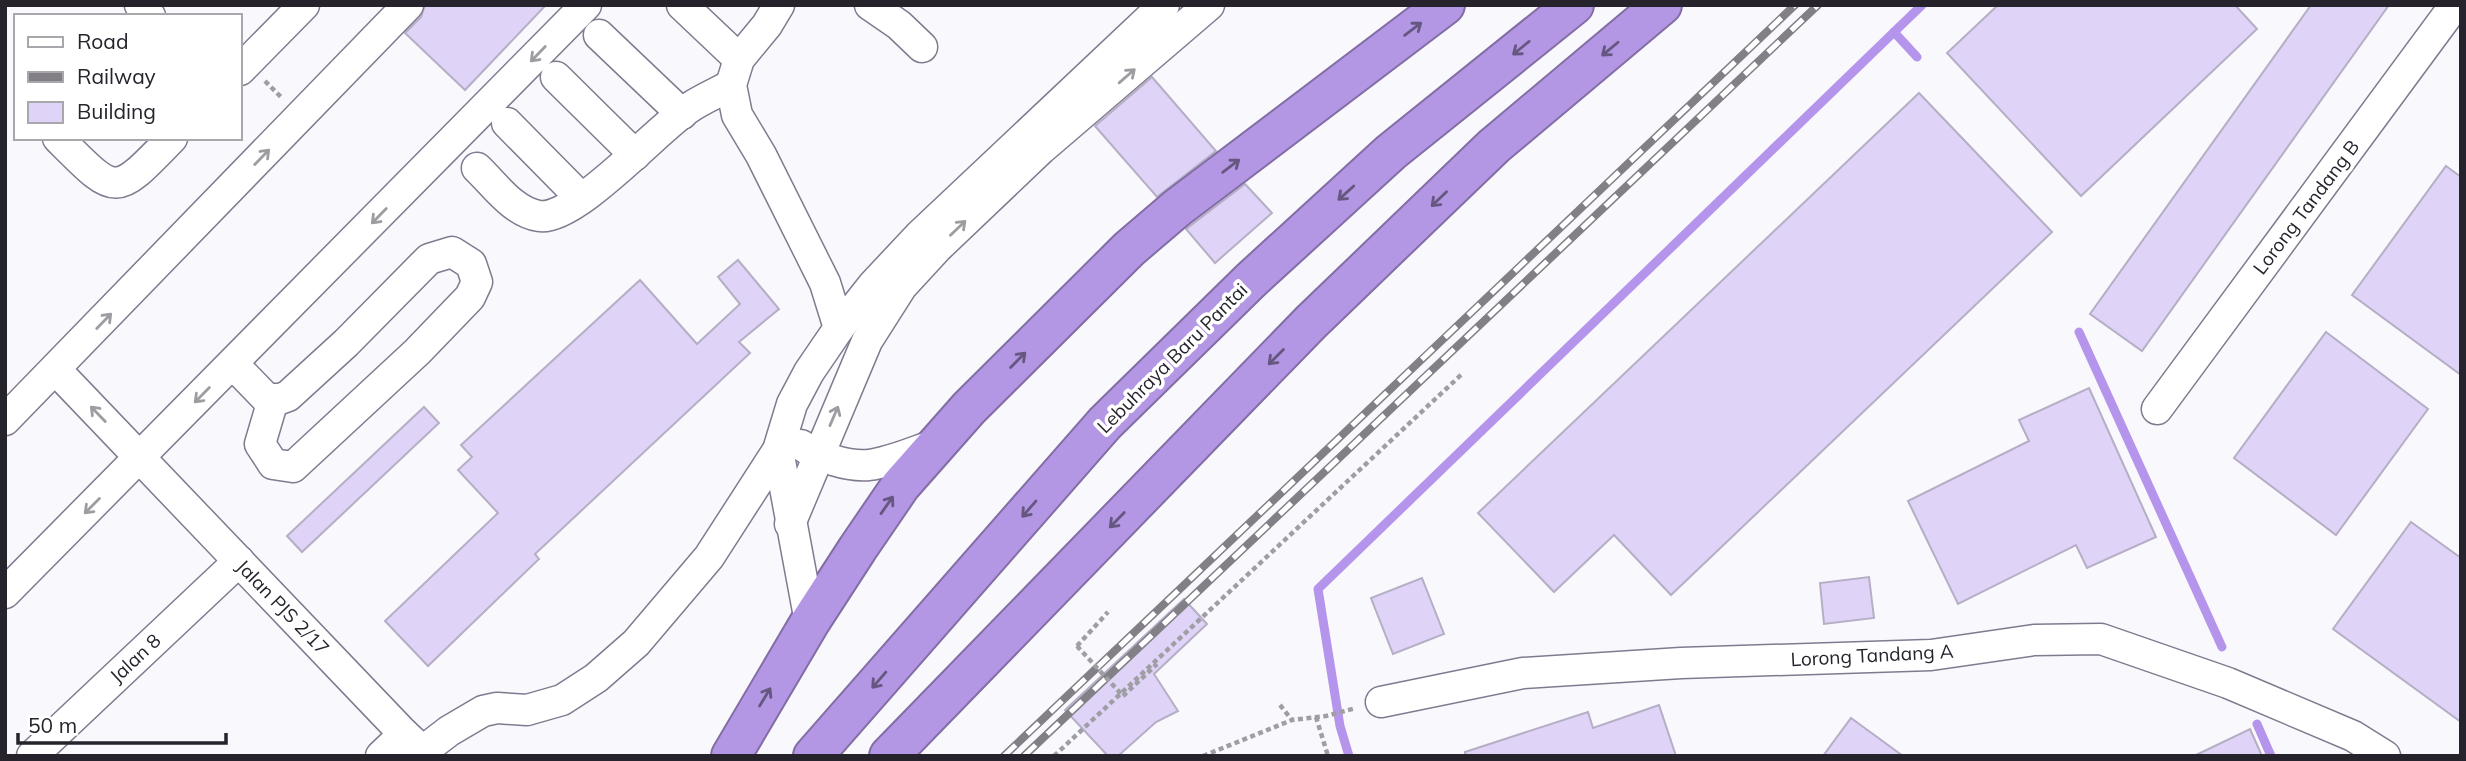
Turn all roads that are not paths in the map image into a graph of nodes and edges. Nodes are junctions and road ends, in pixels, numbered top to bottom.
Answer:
1 (304, 5) edge
2 (408, 5) edge
3 (586, 5) edge
4 (681, 5) edge
5 (779, 5) edge
6 (870, 5) edge
7 (1164, 5) edge
8 (1209, 5) edge
9 (1445, 5) edge
10 (1574, 5) edge
11 (1662, 5) edge
12 (2455, 5) edge
13 (599, 35) dead end
14 (922, 47) dead end
15 (244, 66) edge
16 (735, 72) junction
17 (556, 77) dead end
18 (682, 114) junction
19 (507, 123) dead end
20 (60, 140) edge
21 (167, 140) edge
22 (635, 155) junction
23 (477, 167) dead end
24 (581, 198) junction
25 (839, 328) junction
26 (233, 365) junction
27 (56, 370) junction
28 (273, 400) junction
29 (2157, 409) dead end
30 (5, 420) edge
31 (781, 438) junction
32 (937, 444) junction
33 (819, 454) junction
34 (140, 457) junction
35 (790, 524) junction
36 (239, 561) junction
37 (5, 593) edge
38 (810, 622) junction
39 (1381, 702) dead end
40 (418, 747) edge
41 (32, 756) edge
42 (381, 756) edge
43 (731, 756) edge
44 (813, 756) edge
45 (888, 756) edge
46 (2385, 756) edge

1 - 15 street
27 -> 2 street
3 -> 26 street
4 - 16 street
5 - 16 street
6 - 14 street
7 - 25 street
33 -> 8 street
32 -> 9 highway
10 -> 44 highway, Lebuhraya Baru Pantai
11 -> 45 highway
12 - 29 street, Lorong Tandang B
13 - 18 street
16 - 18 street
16 - 25 street
17 - 22 street
18 - 22 street
19 - 24 street
20 - 21 street
22 - 24 street
23 - 24 street
25 - 31 street
26 - 28 street
26 -> 34 street
27 - 30 street
34 -> 27 street, Jalan PJS 2/17
28 - 28 street
31 - 33 street
31 - 35 street
31 - 40 street
32 - 33 street
38 -> 32 highway
33 - 35 street
34 - 36 street, Jalan PJS 2/17
34 -> 37 street
35 - 38 street
36 - 40 street, Jalan PJS 2/17
36 - 41 street, Jalan 8
43 -> 38 highway
39 - 46 street, Lorong Tandang A
40 - 42 street

